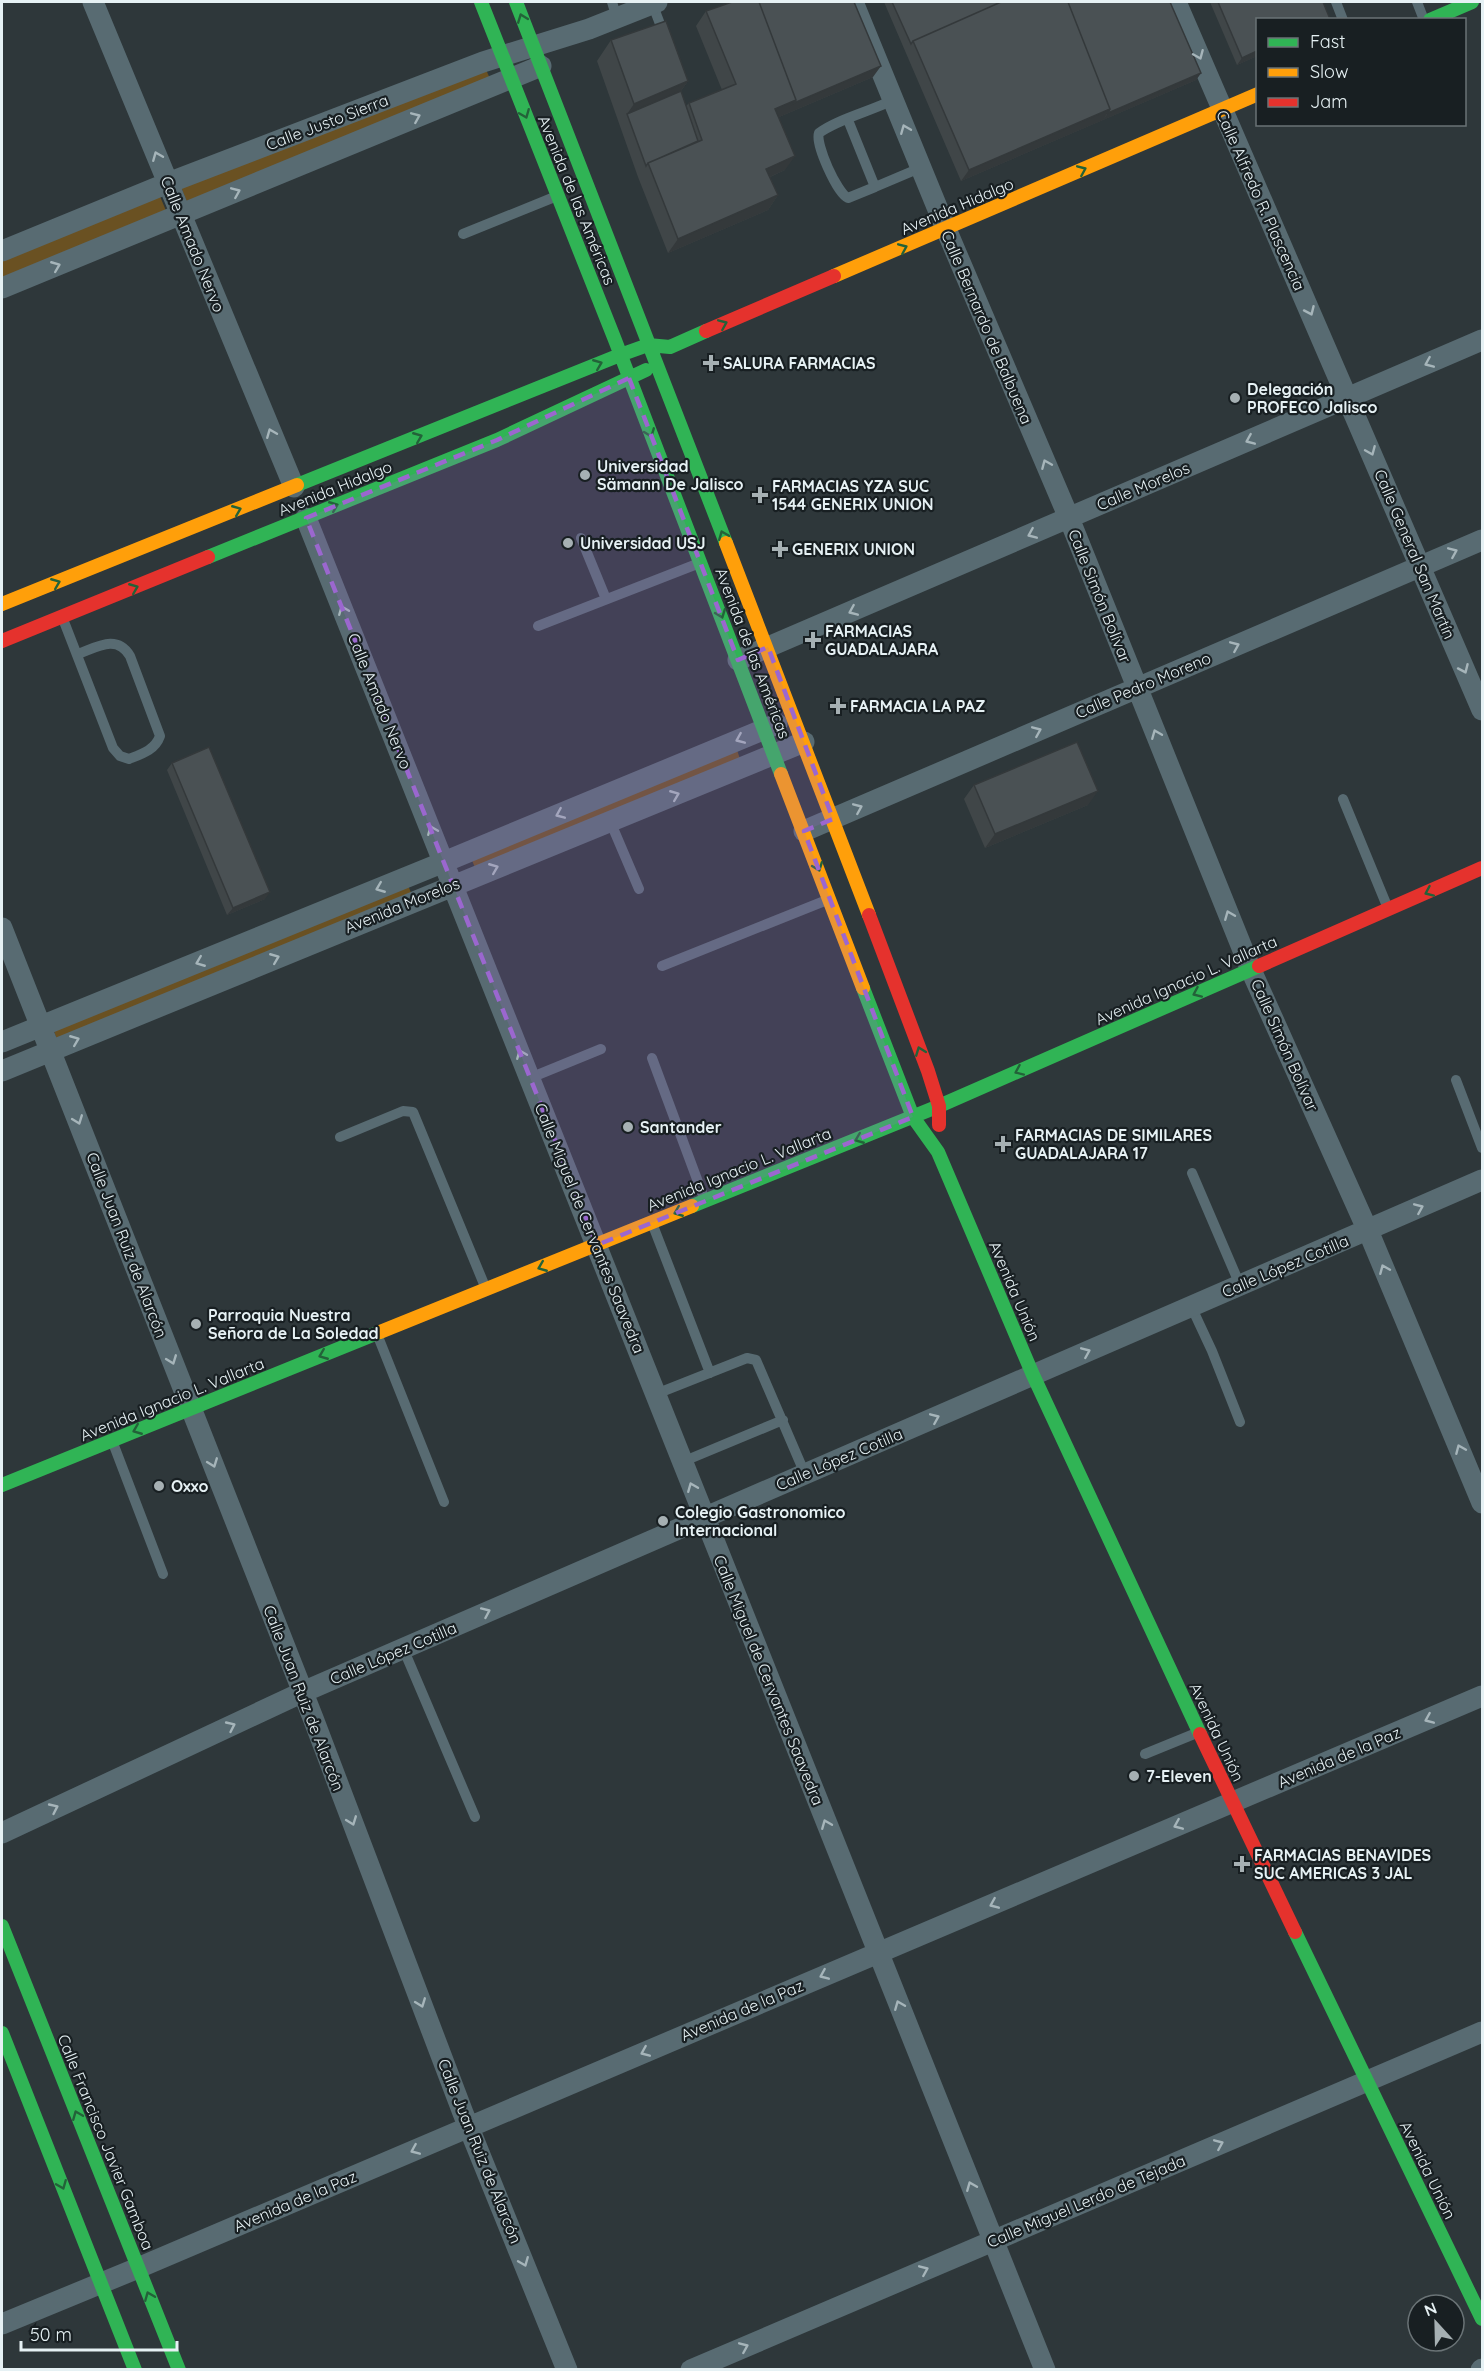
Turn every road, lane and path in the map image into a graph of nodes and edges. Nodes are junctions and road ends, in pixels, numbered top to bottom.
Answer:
1 (93, 2) edge
2 (481, 2) edge
3 (516, 2) edge
4 (654, 2) edge
5 (852, 2) edge
6 (1176, 2) edge
7 (1336, 2) edge
8 (1417, 2) edge
9 (1472, 2) edge
10 (614, 10) edge
11 (1342, 18) edge
12 (1423, 18) edge
13 (1435, 18) edge
14 (532, 45) junction
15 (670, 48) edge
16 (502, 55) junction
17 (541, 66) junction
18 (511, 78) junction
19 (1256, 94) edge
20 (893, 100) junction
21 (1222, 110) junction
22 (848, 120) junction
23 (920, 168) junction
24 (168, 183) junction
25 (875, 187) junction
26 (558, 196) junction
27 (181, 214) junction
28 (946, 229) junction
29 (463, 234) dead end
30 (2, 251) edge
31 (2, 288) edge
32 (1482, 340) edge
33 (648, 345) junction
34 (670, 347) junction
35 (620, 355) junction
36 (656, 366) junction
37 (629, 378) junction
38 (1348, 397) junction
39 (294, 487) junction
40 (306, 518) junction
41 (1069, 518) junction
42 (581, 537) dead end
43 (1482, 540) edge
44 (700, 563) junction
45 (1419, 567) junction
46 (606, 599) junction
47 (2, 604) edge
48 (62, 616) junction
49 (538, 626) dead end
50 (2, 641) edge
51 (768, 647) junction
52 (78, 654) junction
53 (738, 660) junction
54 (1137, 688) junction
55 (1482, 710) edge
56 (795, 717) junction
57 (765, 729) junction
58 (804, 742) junction
59 (775, 754) junction
60 (1343, 799) dead end
61 (833, 819) junction
62 (610, 821) junction
63 (804, 831) junction
64 (444, 862) junction
65 (1482, 868) edge
66 (453, 884) junction
67 (639, 889) dead end
68 (830, 898) junction
69 (1389, 909) junction
70 (2, 927) edge
71 (662, 966) dead end
72 (1251, 970) junction
73 (41, 1026) junction
74 (2, 1042) edge
75 (601, 1049) dead end
76 (51, 1050) junction
77 (652, 1058) dead end
78 (2, 1071) edge
79 (530, 1078) junction
80 (1456, 1080) dead end
81 (939, 1106) junction
82 (913, 1117) junction
83 (340, 1137) dead end
84 (1482, 1148) edge
85 (938, 1152) junction
86 (1192, 1173) dead end
87 (1482, 1180) edge
88 (705, 1201) junction
89 (652, 1222) junction
90 (1367, 1230) junction
91 (597, 1245) junction
92 (1240, 1285) junction
93 (486, 1289) junction
94 (1191, 1306) junction
95 (377, 1333) junction
96 (710, 1372) junction
97 (1032, 1375) junction
98 (656, 1394) junction
99 (191, 1408) junction
100 (783, 1420) junction
101 (1240, 1422) dead end
102 (111, 1441) junction
103 (682, 1462) junction
104 (805, 1474) junction
105 (2, 1485) edge
106 (444, 1502) dead end
107 (1482, 1503) edge
108 (704, 1517) junction
109 (164, 1575) dead end
110 (403, 1648) junction
111 (303, 1692) junction
112 (1482, 1696) edge
113 (1199, 1732) junction
114 (1145, 1754) dead end
115 (1232, 1802) junction
116 (475, 1817) dead end
117 (2, 1833) edge
118 (2, 1926) edge
119 (878, 1953) junction
120 (1482, 2032) edge
121 (2, 2033) edge
122 (1367, 2081) junction
123 (469, 2127) junction
124 (993, 2241) junction
125 (138, 2268) junction
126 (101, 2284) junction
127 (1482, 2319) edge
128 (2, 2324) edge
129 (135, 2370) edge
130 (179, 2370) edge
131 (567, 2370) edge
132 (691, 2370) edge
133 (1045, 2370) edge

24 -> 1 street, Calle Amado Nervo
2 - 16 main road, Avenida de las Américas
14 -> 3 main road, Avenida de las Américas
4 - 10 street, Calle Justo Sierra
4 - 15 lane
5 - 20 street, Calle Bernardo de Balbuena
6 -> 21 street, Calle Alfredo R. Plascencia
7 - 11 lane
8 - 12 lane
9 - 13 main road
10 - 14 street, Calle Justo Sierra
14 - 16 street, Calle Justo Sierra
14 - 17 main road, Avenida de las Américas
16 - 18 main road, Avenida de las Américas
16 - 24 street, Calle Justo Sierra
17 - 18 street, Calle Justo Sierra
17 - 33 main road, Avenida de las Américas
18 -> 26 main road, Avenida de las Américas
27 -> 18 street, Calle Justo Sierra
19 - 21 main road, Avenida Hidalgo
20 - 22 lane
23 -> 20 street, Calle Bernardo de Balbuena
28 -> 21 main road, Avenida Hidalgo
21 -> 38 street, Calle Alfredo R. Plascencia
22 - 25 lane
22 - 25 lane
23 - 25 lane
23 - 28 street, Calle Bernardo de Balbuena
24 - 27 street, Calle Amado Nervo
24 - 30 street, Calle Justo Sierra
26 - 29 lane
26 - 35 main road, Avenida de las Américas
31 -> 27 street, Calle Justo Sierra
39 -> 27 street, Calle Amado Nervo
34 -> 28 main road, Avenida Hidalgo
41 -> 28 street, Calle Bernardo de Balbuena
32 -> 38 street, Calle Morelos
33 - 34 main road, Avenida Hidalgo
33 - 35 main road, Avenida Hidalgo
33 - 36 main road, Avenida de las Américas
34 - 36 main road, Avenida Hidalgo
35 - 37 main road, Avenida de las Américas
39 -> 35 main road, Avenida Hidalgo
36 - 37 main road, Avenida Hidalgo
51 -> 36 main road, Avenida de las Américas
40 -> 37 main road, Avenida Hidalgo
37 -> 44 main road, Avenida de las Américas
38 -> 41 street, Calle Morelos
38 -> 45 street, Calle General San Martín
47 -> 39 main road, Avenida Hidalgo
48 -> 40 main road, Avenida Hidalgo
64 -> 40 street, Calle Amado Nervo
41 -> 51 street, Calle Morelos
41 - 54 street, Calle Simón Bolívar
42 - 46 lane
45 -> 43 street, Calle Pedro Moreno
44 - 46 lane
44 -> 53 main road, Avenida de las Américas
54 -> 45 street, Calle Pedro Moreno
45 -> 55 street, Calle General San Martín
46 - 49 lane
48 - 50 main road, Avenida Hidalgo
48 - 52 lane
51 - 53 street, Calle Morelos
51 - 56 main road, Avenida de las Américas
52 - 52 lane
53 - 57 main road, Avenida de las Américas
61 -> 54 street, Calle Pedro Moreno
72 -> 54 street, Calle Simón Bolívar
56 - 57 street, Avenida Morelos
56 - 58 main road, Avenida de las Américas
57 - 59 main road, Avenida de las Américas
57 -> 64 street, Avenida Morelos
58 - 59 street, Avenida Morelos
58 - 61 main road, Avenida de las Américas
62 -> 59 street, Avenida Morelos
59 - 63 main road, Avenida de las Américas
60 - 69 lane
61 - 63 street, Calle Pedro Moreno
81 -> 61 main road, Avenida de las Américas
66 -> 62 street, Avenida Morelos
62 - 67 lane
63 -> 68 main road, Avenida de las Américas
64 - 66 street, Calle Amado Nervo
64 -> 73 street, Avenida Morelos
65 -> 69 main road, Avenida Ignacio L. Vallarta
76 -> 66 street, Avenida Morelos
79 -> 66 street, Calle Miguel de Cervantes Saavedra
68 - 71 lane
68 - 82 main road, Avenida de las Américas
69 - 72 main road, Avenida Ignacio L. Vallarta
70 - 73 street, Calle Juan Ruiz de Alarcón
72 -> 81 main road, Avenida Ignacio L. Vallarta
72 - 90 street, Calle Simón Bolívar
73 - 74 street, Avenida Morelos
73 - 76 street, Calle Juan Ruiz de Alarcón
75 - 79 lane
76 - 78 street, Avenida Morelos
76 -> 99 street, Calle Juan Ruiz de Alarcón
77 - 88 lane
79 - 91 street, Calle Miguel de Cervantes Saavedra
80 - 84 lane
81 - 82 main road, Avenida Ignacio L. Vallarta
81 - 85 main road, Avenida Unión
82 - 85 main road, Avenida Unión
82 -> 88 main road, Avenida Ignacio L. Vallarta
83 - 93 lane
85 - 97 main road, Avenida Unión
86 - 92 lane
90 -> 87 street, Calle López Cotilla
88 -> 89 main road, Avenida Ignacio L. Vallarta
89 - 91 main road, Avenida Ignacio L. Vallarta
89 - 96 lane
90 - 92 street, Calle López Cotilla
107 -> 90 street, Calle Simón Bolívar
91 -> 93 main road, Avenida Ignacio L. Vallarta
91 - 98 street, Calle Miguel de Cervantes Saavedra
92 - 94 street, Calle López Cotilla
93 - 95 main road, Avenida Ignacio L. Vallarta
97 -> 94 street, Calle López Cotilla
94 - 101 lane
95 -> 99 main road, Avenida Ignacio L. Vallarta
95 - 106 lane
96 - 98 lane
96 - 100 lane
104 -> 97 street, Calle López Cotilla
97 - 113 main road, Avenida Unión
98 - 103 street, Calle Miguel de Cervantes Saavedra
99 -> 102 main road, Avenida Ignacio L. Vallarta
99 -> 111 street, Calle Juan Ruiz de Alarcón
100 - 103 lane
100 - 104 lane
102 - 105 main road, Avenida Ignacio L. Vallarta
102 - 109 lane
108 -> 103 street, Calle Miguel de Cervantes Saavedra
104 - 108 street, Calle López Cotilla
110 -> 108 street, Calle López Cotilla
119 -> 108 street, Calle Miguel de Cervantes Saavedra
110 - 111 street, Calle López Cotilla
110 - 116 lane
117 -> 111 street, Calle López Cotilla
111 -> 123 street, Calle Juan Ruiz de Alarcón
112 -> 115 street, Avenida de la Paz
113 - 114 lane
113 - 115 main road, Avenida Unión
115 -> 119 street, Avenida de la Paz
115 - 122 main road, Avenida Unión
125 -> 118 main road, Calle Francisco Javier Gamboa
119 -> 123 street, Avenida de la Paz
124 -> 119 street, Calle Miguel de Cervantes Saavedra
120 - 122 street, Calle Miguel Lerdo de Tejada
121 -> 126 main road
124 -> 122 street, Calle Miguel Lerdo de Tejada
122 - 127 main road, Avenida Unión
123 -> 125 street, Avenida de la Paz
123 -> 131 street, Calle Juan Ruiz de Alarcón
132 -> 124 street, Calle Miguel Lerdo de Tejada
124 - 133 street, Calle Miguel de Cervantes Saavedra
125 - 126 street, Avenida de la Paz
130 -> 125 main road, Calle Francisco Javier Gamboa
126 - 128 street, Avenida de la Paz
126 - 129 main road

